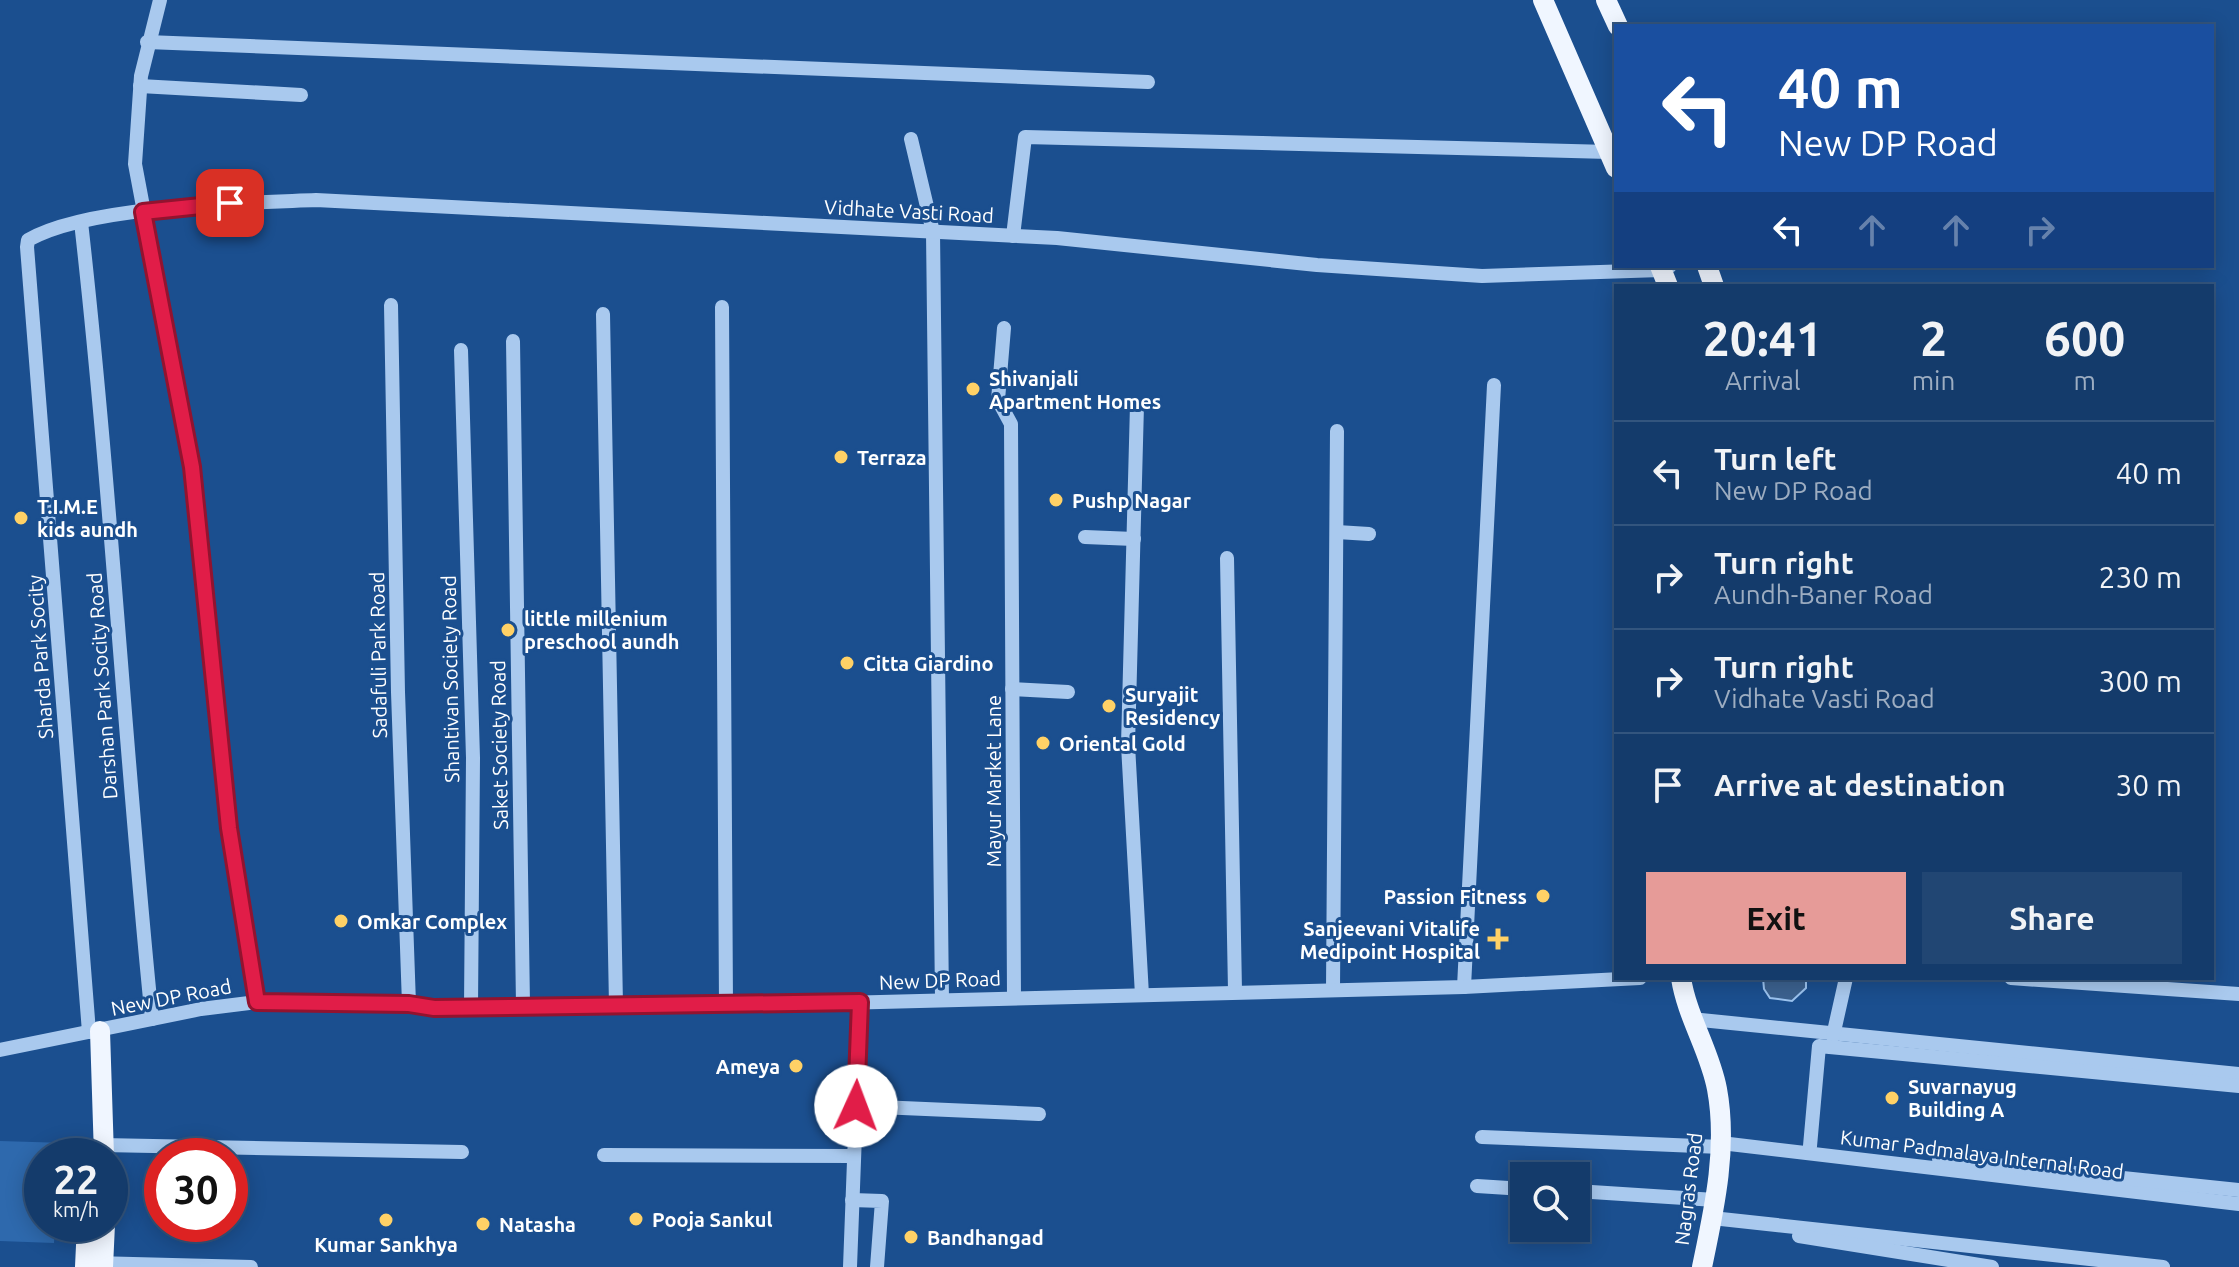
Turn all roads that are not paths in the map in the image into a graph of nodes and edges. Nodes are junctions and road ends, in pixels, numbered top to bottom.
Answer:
1 (160, 0) edge
2 (1543, 0) edge
3 (1606, 0) edge
4 (1617, 24) edge
5 (147, 42) junction
6 (1148, 82) dead end
7 (140, 86) junction
8 (301, 95) dead end
9 (911, 139) dead end
10 (1612, 160) edge
11 (143, 212) junction
12 (81, 222) junction
13 (933, 232) junction
14 (1013, 236) junction
15 (1665, 272) edge
16 (391, 305) dead end
17 (722, 307) dead end
18 (603, 314) dead end
19 (1004, 328) dead end
20 (513, 341) dead end
21 (461, 350) dead end
22 (1494, 385) dead end
23 (1137, 405) dead end
24 (1337, 431) dead end
25 (1337, 532) junction
26 (1369, 534) dead end
27 (1085, 537) dead end
28 (1134, 539) junction
29 (1227, 558) dead end
30 (1012, 689) junction
31 (1068, 692) dead end
32 (1614, 979) edge
33 (1681, 980) edge
34 (1846, 980) edge
35 (2040, 980) edge
36 (1464, 987) junction
37 (1333, 990) junction
38 (1235, 991) junction
39 (2239, 994) edge
40 (1142, 995) junction
41 (1014, 998) junction
42 (942, 999) junction
43 (257, 1002) junction
44 (860, 1002) junction
45 (409, 1004) junction
46 (523, 1005) junction
47 (616, 1005) junction
48 (726, 1006) junction
49 (471, 1007) junction
50 (152, 1019) junction
51 (1691, 1019) junction
52 (95, 1032) junction
53 (1833, 1036) junction
54 (0, 1050) edge
55 (2239, 1074) edge
56 (2239, 1086) edge
57 (856, 1106) junction
58 (1039, 1114) dead end
59 (1482, 1137) dead end
60 (100, 1138) edge
61 (1720, 1142) junction
62 (1810, 1146) junction
63 (128, 1152) edge
64 (462, 1152) dead end
65 (604, 1155) dead end
66 (854, 1156) junction
67 (1477, 1186) dead end
68 (1510, 1188) edge
69 (2239, 1190) edge
70 (1590, 1193) edge
71 (852, 1200) junction
72 (2239, 1204) edge
73 (1713, 1213) junction
74 (90, 1242) edge
75 (100, 1242) edge
76 (94, 1265) edge
77 (251, 1267) edge
78 (850, 1267) edge
79 (877, 1267) edge
80 (1702, 1267) edge
81 (1992, 1267) edge
82 (2163, 1267) edge

1 - 5 street
2 - 10 main road
3 - 4 main road
5 - 6 street
5 - 7 street
7 - 8 street
7 - 11 street
9 - 13 street
10 - 14 street
11 - 12 street
11 - 13 street, Vidhate Vasti Road
11 - 43 street
12 - 50 street, Darshan Park Socity Road
12 - 52 street, Sharda Park Socity
13 - 14 street, Vidhate Vasti Road
13 - 42 street
14 - 15 street, Vidhate Vasti Road
16 - 45 street, Sadafuli Park Road
17 - 48 street
18 - 47 street
19 - 30 street, Mayur Market Lane
20 - 46 street, Saket Society Road
21 - 49 street, Shantivan Society Road
22 - 36 street
23 - 28 street
24 - 25 street
25 - 26 street
25 - 37 street
27 - 28 street
28 - 40 street
29 - 38 street
30 - 31 street
30 - 41 street, Mayur Market Lane
32 - 36 street, New DP Road
33 - 51 main road, Nagras Road
34 - 53 street
35 - 39 street
36 - 37 street, New DP Road
37 - 38 street, New DP Road
38 - 40 street, New DP Road
40 - 41 street, New DP Road
41 - 42 street, New DP Road
42 - 44 street, New DP Road
43 - 45 street, New DP Road
43 - 50 street, New DP Road
44 - 48 street, New DP Road
44 - 57 street
45 - 49 street, New DP Road
46 - 47 street, New DP Road
46 - 49 street, New DP Road
47 - 48 street, New DP Road
50 - 52 street, New DP Road
51 - 53 street
51 - 61 main road, Nagras Road
52 - 54 street, New DP Road
52 - 60 main road
53 - 55 street
56 - 62 street
57 - 58 street
57 - 66 street
59 - 61 street
61 - 62 street
61 - 72 street, Kumar Padmalaya Internal Road
61 - 73 main road, Nagras Road
62 - 69 street
63 - 64 street
65 - 66 street
66 - 71 street
67 - 68 street
70 - 73 street
71 - 78 street
71 - 79 street
73 - 80 main road, Nagras Road
73 - 81 street
73 - 82 street
74 - 76 main road
75 - 76 main road
76 - 77 street

